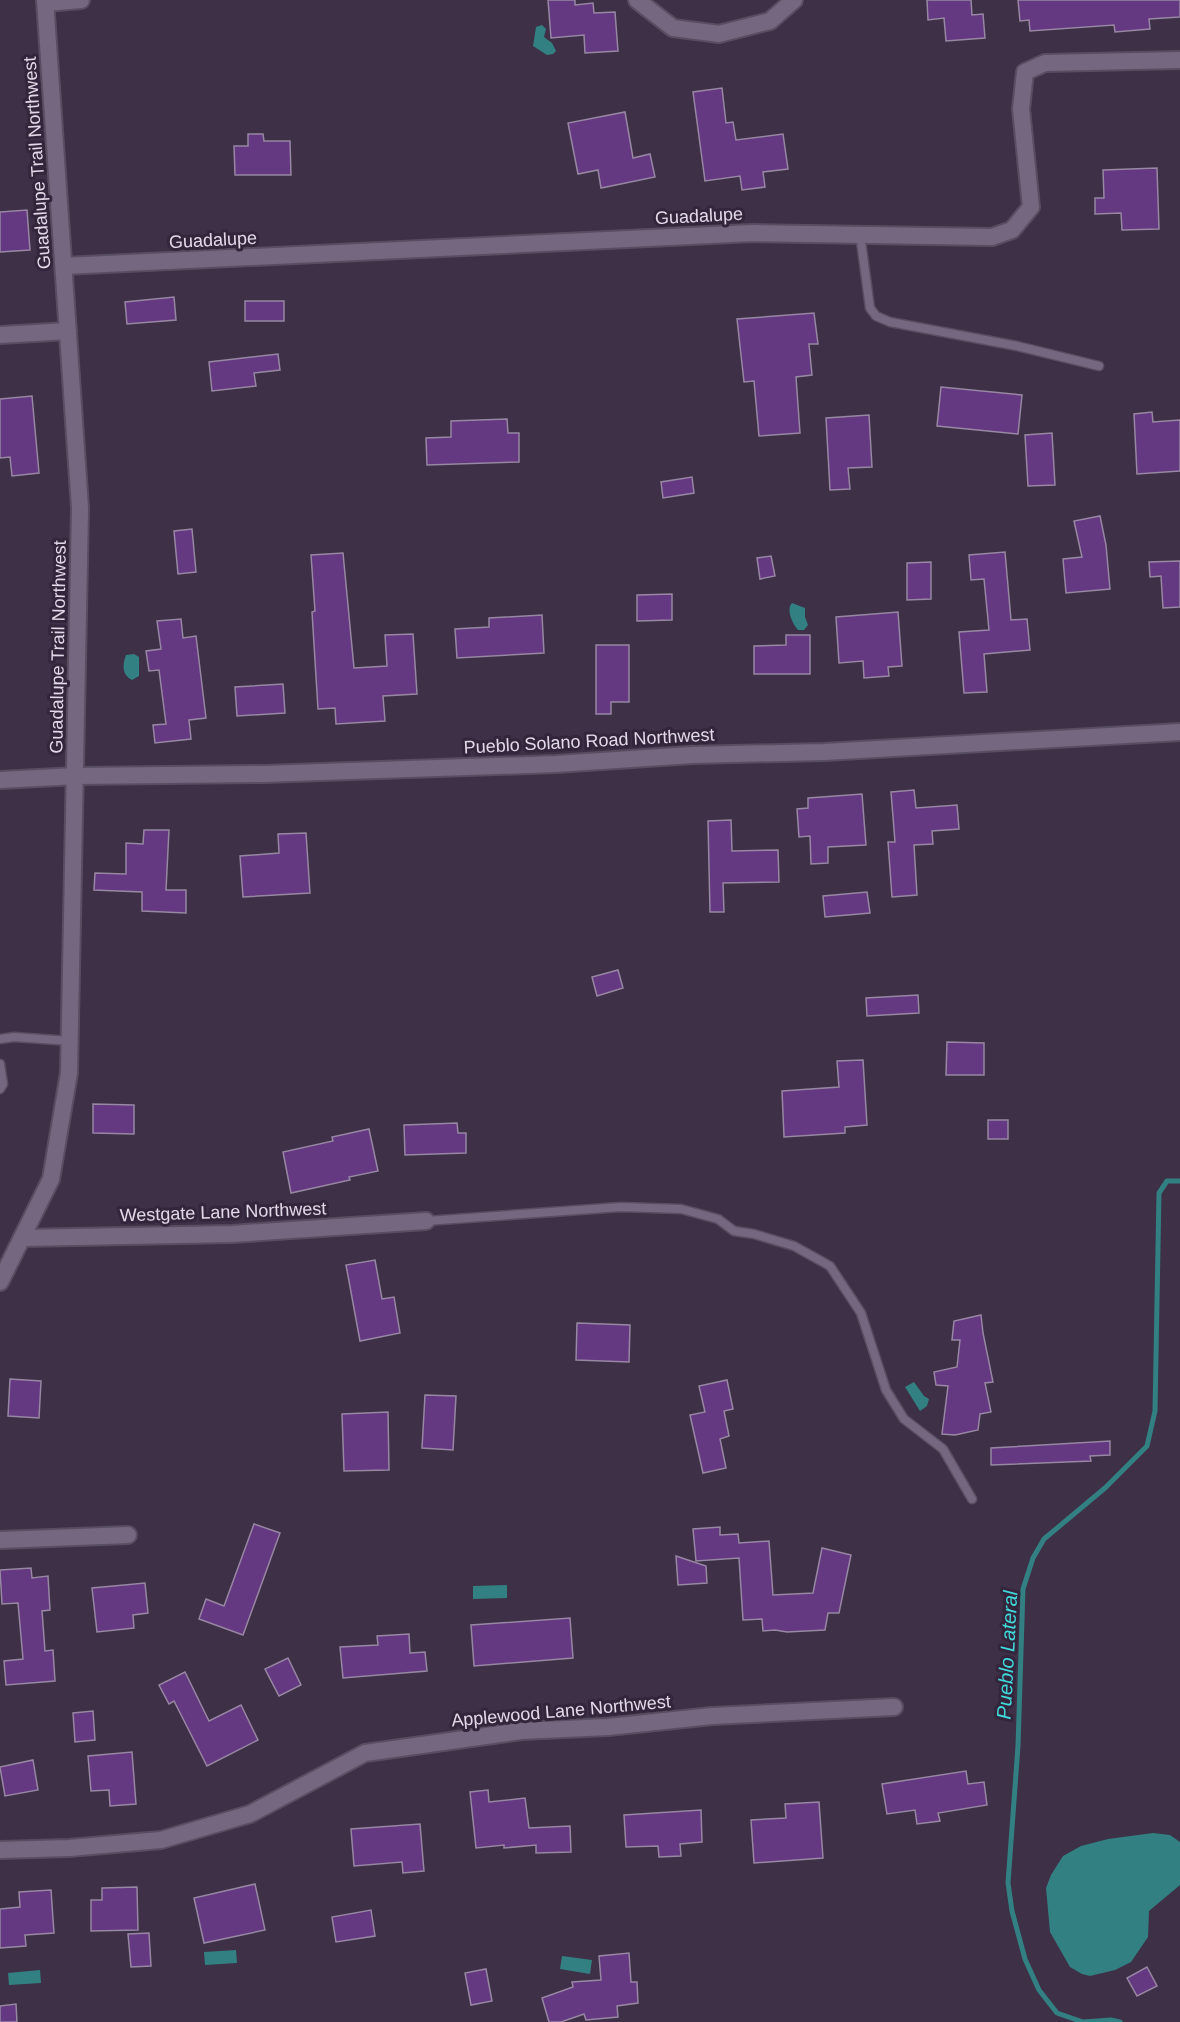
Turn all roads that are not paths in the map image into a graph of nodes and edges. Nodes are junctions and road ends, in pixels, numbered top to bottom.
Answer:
1 (81, 0) edge
2 (637, 0) edge
3 (794, 0) edge
4 (45, 2) edge
5 (1180, 60) edge
6 (860, 234) junction
7 (64, 266) junction
8 (68, 331) junction
9 (0, 335) edge
10 (1099, 366) dead end
11 (1180, 732) edge
12 (76, 776) junction
13 (0, 780) edge
14 (0, 1040) edge
15 (70, 1041) junction
16 (0, 1064) edge
17 (0, 1089) edge
18 (426, 1221) joint
19 (22, 1238) junction
20 (0, 1282) edge
21 (972, 1498) dead end
22 (128, 1535) dead end
23 (0, 1540) edge
24 (894, 1707) dead end
25 (0, 1850) edge

1 - 4 street
2 - 3 street
4 - 7 street, Guadalupe Trail Northwest
5 - 6 street, Guadalupe
6 - 7 street, Guadalupe
6 - 10 lane
7 - 8 street, Guadalupe Trail Northwest
8 - 9 street
8 - 12 street, Guadalupe Trail Northwest
11 - 12 street, Pueblo Solano Road Northwest
12 - 13 street, Pueblo Solano Road Northwest
12 - 15 street, Guadalupe Trail Northwest
14 - 15 lane
15 - 19 street, Guadalupe Trail Northwest
16 - 17 lane
18 - 19 street, Westgate Lane Northwest
18 - 21 lane
19 - 20 street, Guadalupe Trail Northwest
22 - 23 street
24 - 25 street, Applewood Lane Northwest

